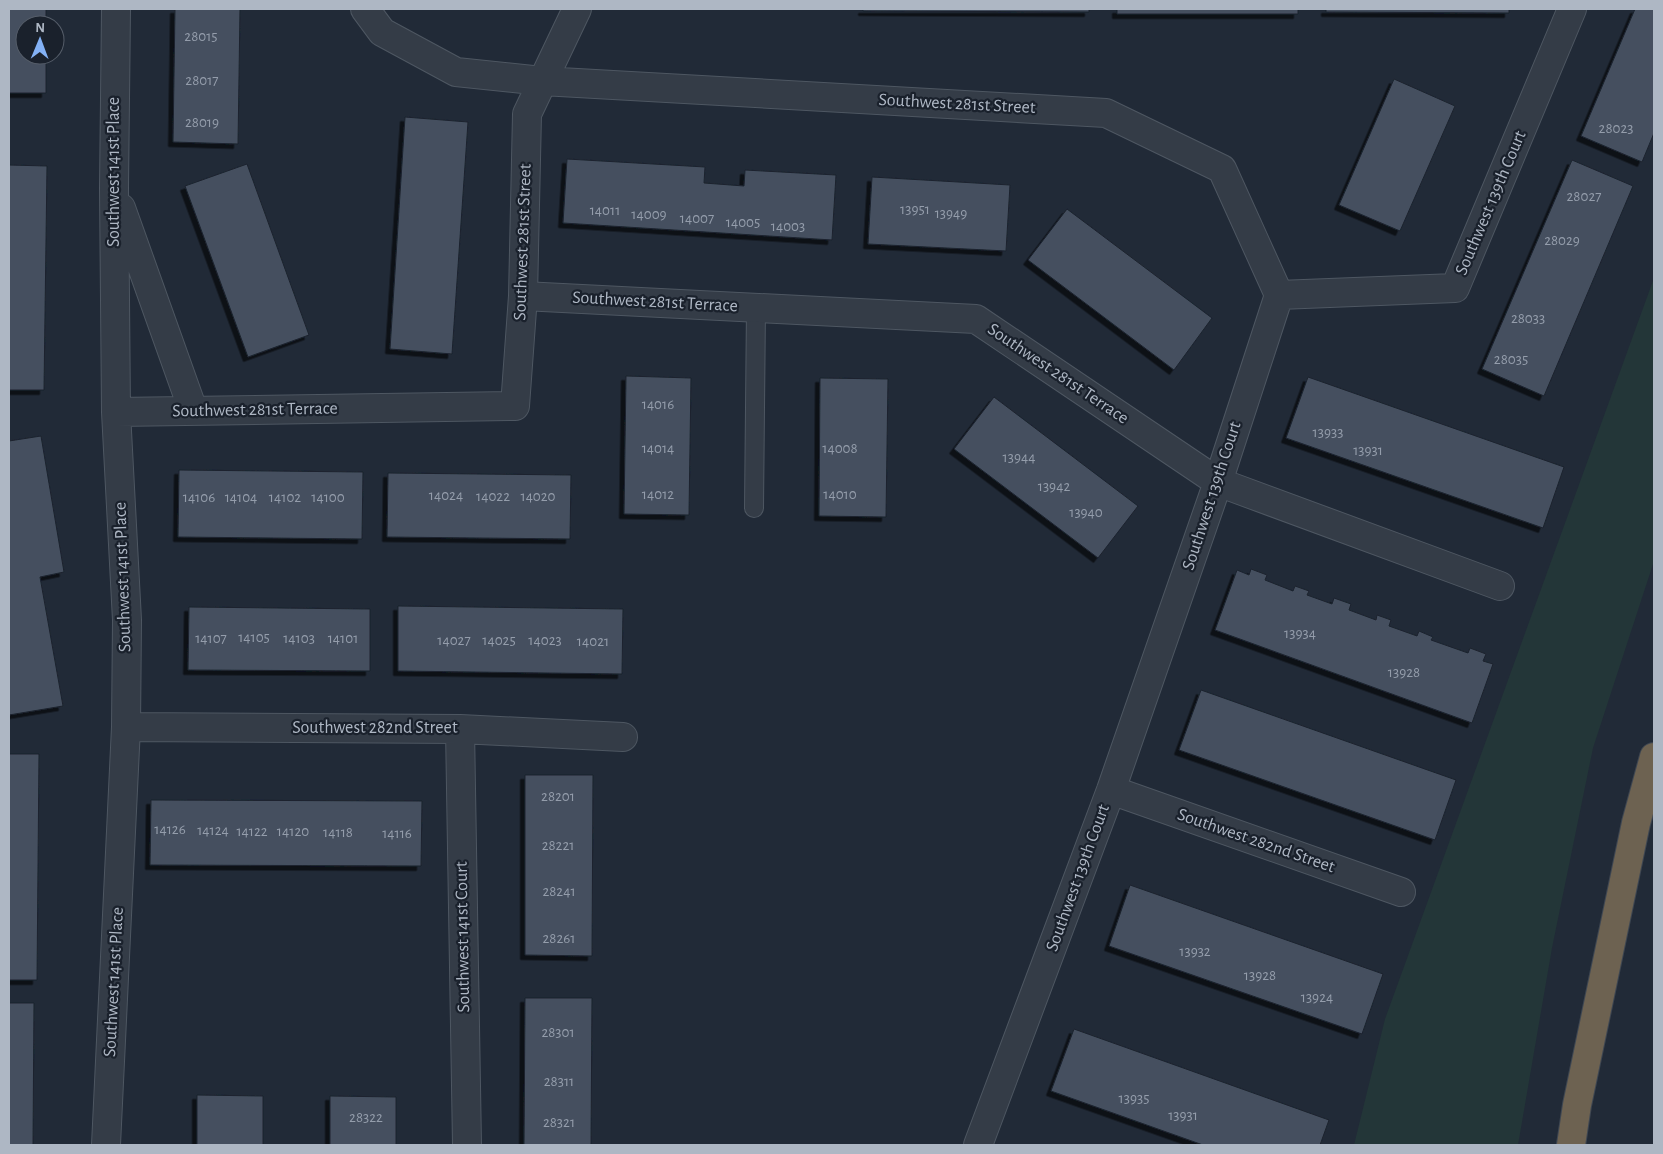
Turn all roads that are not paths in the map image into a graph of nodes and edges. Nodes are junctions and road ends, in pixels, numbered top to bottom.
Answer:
1 (116, 9) edge
2 (364, 9) edge
3 (577, 9) edge
4 (1572, 9) edge
5 (542, 81) junction
6 (114, 188) junction
7 (1279, 295) junction
8 (523, 296) junction
9 (756, 307) junction
10 (515, 406) joint
11 (193, 410) junction
12 (116, 412) junction
13 (1218, 482) junction
14 (754, 508) dead end
15 (1500, 586) dead end
16 (126, 726) junction
17 (460, 729) junction
18 (623, 737) dead end
19 (1654, 758) edge
20 (1111, 790) junction
21 (1401, 892) dead end
22 (106, 1145) edge
23 (467, 1145) edge
24 (978, 1145) edge
25 (1571, 1145) edge

1 - 6 street, Southwest 141st Place
2 - 5 street, Southwest 281st Street
3 - 5 street
4 - 7 street, Southwest 139th Court
5 - 7 street, Southwest 281st Street
5 - 8 street, Southwest 281st Street
6 - 11 street
6 - 12 street, Southwest 141st Place
7 - 13 street, Southwest 139th Court
8 - 9 street, Southwest 281st Terrace
8 - 10 street, Southwest 281st Street
9 - 13 street, Southwest 281st Terrace
9 - 14 lane
10 - 11 street, Southwest 281st Terrace
11 - 12 street, Southwest 281st Terrace
12 - 16 street, Southwest 141st Place
13 - 15 street, Southwest 281st Terrace
13 - 20 street, Southwest 139th Court
16 - 17 street, Southwest 282nd Street
16 - 22 street, Southwest 141st Place
17 - 18 street, Southwest 282nd Street
17 - 23 street, Southwest 141st Court
19 - 25 highway
20 - 21 street, Southwest 282nd Street
20 - 24 street, Southwest 139th Court

